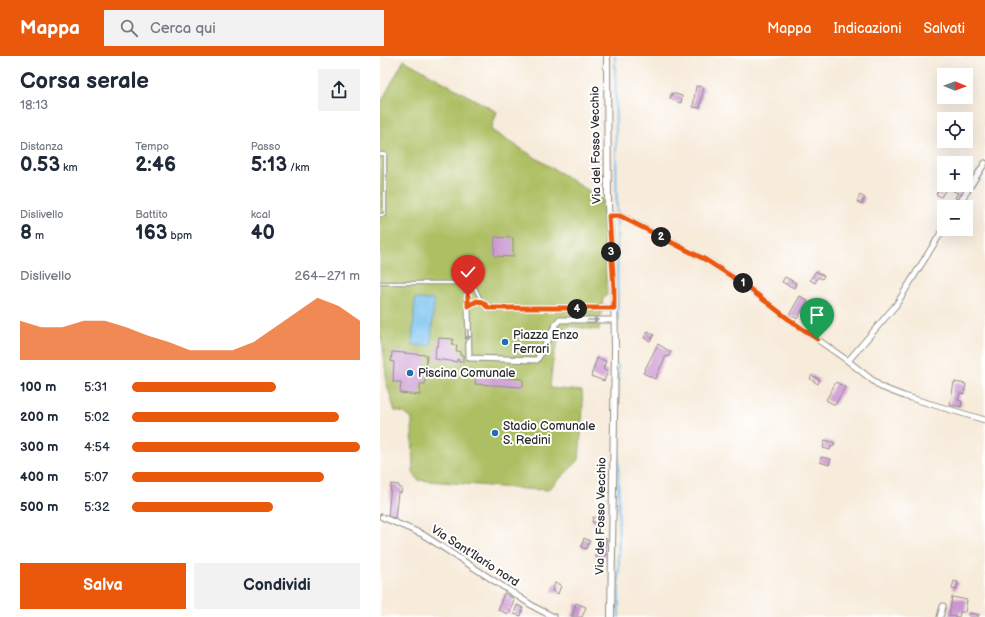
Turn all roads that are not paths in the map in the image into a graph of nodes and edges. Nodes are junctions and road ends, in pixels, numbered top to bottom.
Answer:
1 (607, 56) edge
2 (380, 154) edge
3 (985, 163) edge
4 (961, 200) edge
5 (380, 215) edge
6 (611, 216) junction
7 (939, 236) edge
8 (380, 283) edge
9 (459, 283) junction
10 (482, 302) junction
11 (468, 306) junction
12 (614, 308) junction
13 (557, 309) junction
14 (559, 320) junction
15 (614, 320) junction
16 (848, 361) junction
17 (985, 420) edge
18 (382, 517) dead end
19 (943, 606) dead end
20 (554, 617) edge
21 (611, 617) edge
22 (940, 617) edge

1 - 6 street, Via del Fosso Vecchio
2 - 5 lane
3 - 4 street
6 - 12 street, Via del Fosso Vecchio
6 - 16 street
7 - 16 street
8 - 9 lane
9 - 10 lane
9 - 11 lane
10 - 11 street
10 - 13 street
11 -> 14 street
12 - 13 street
12 - 15 street, Via del Fosso Vecchio
13 - 14 street
14 -> 15 street
15 - 21 street, Via del Fosso Vecchio
16 - 17 street
18 - 20 street, Via Sant'Ilario nord
19 - 22 street

